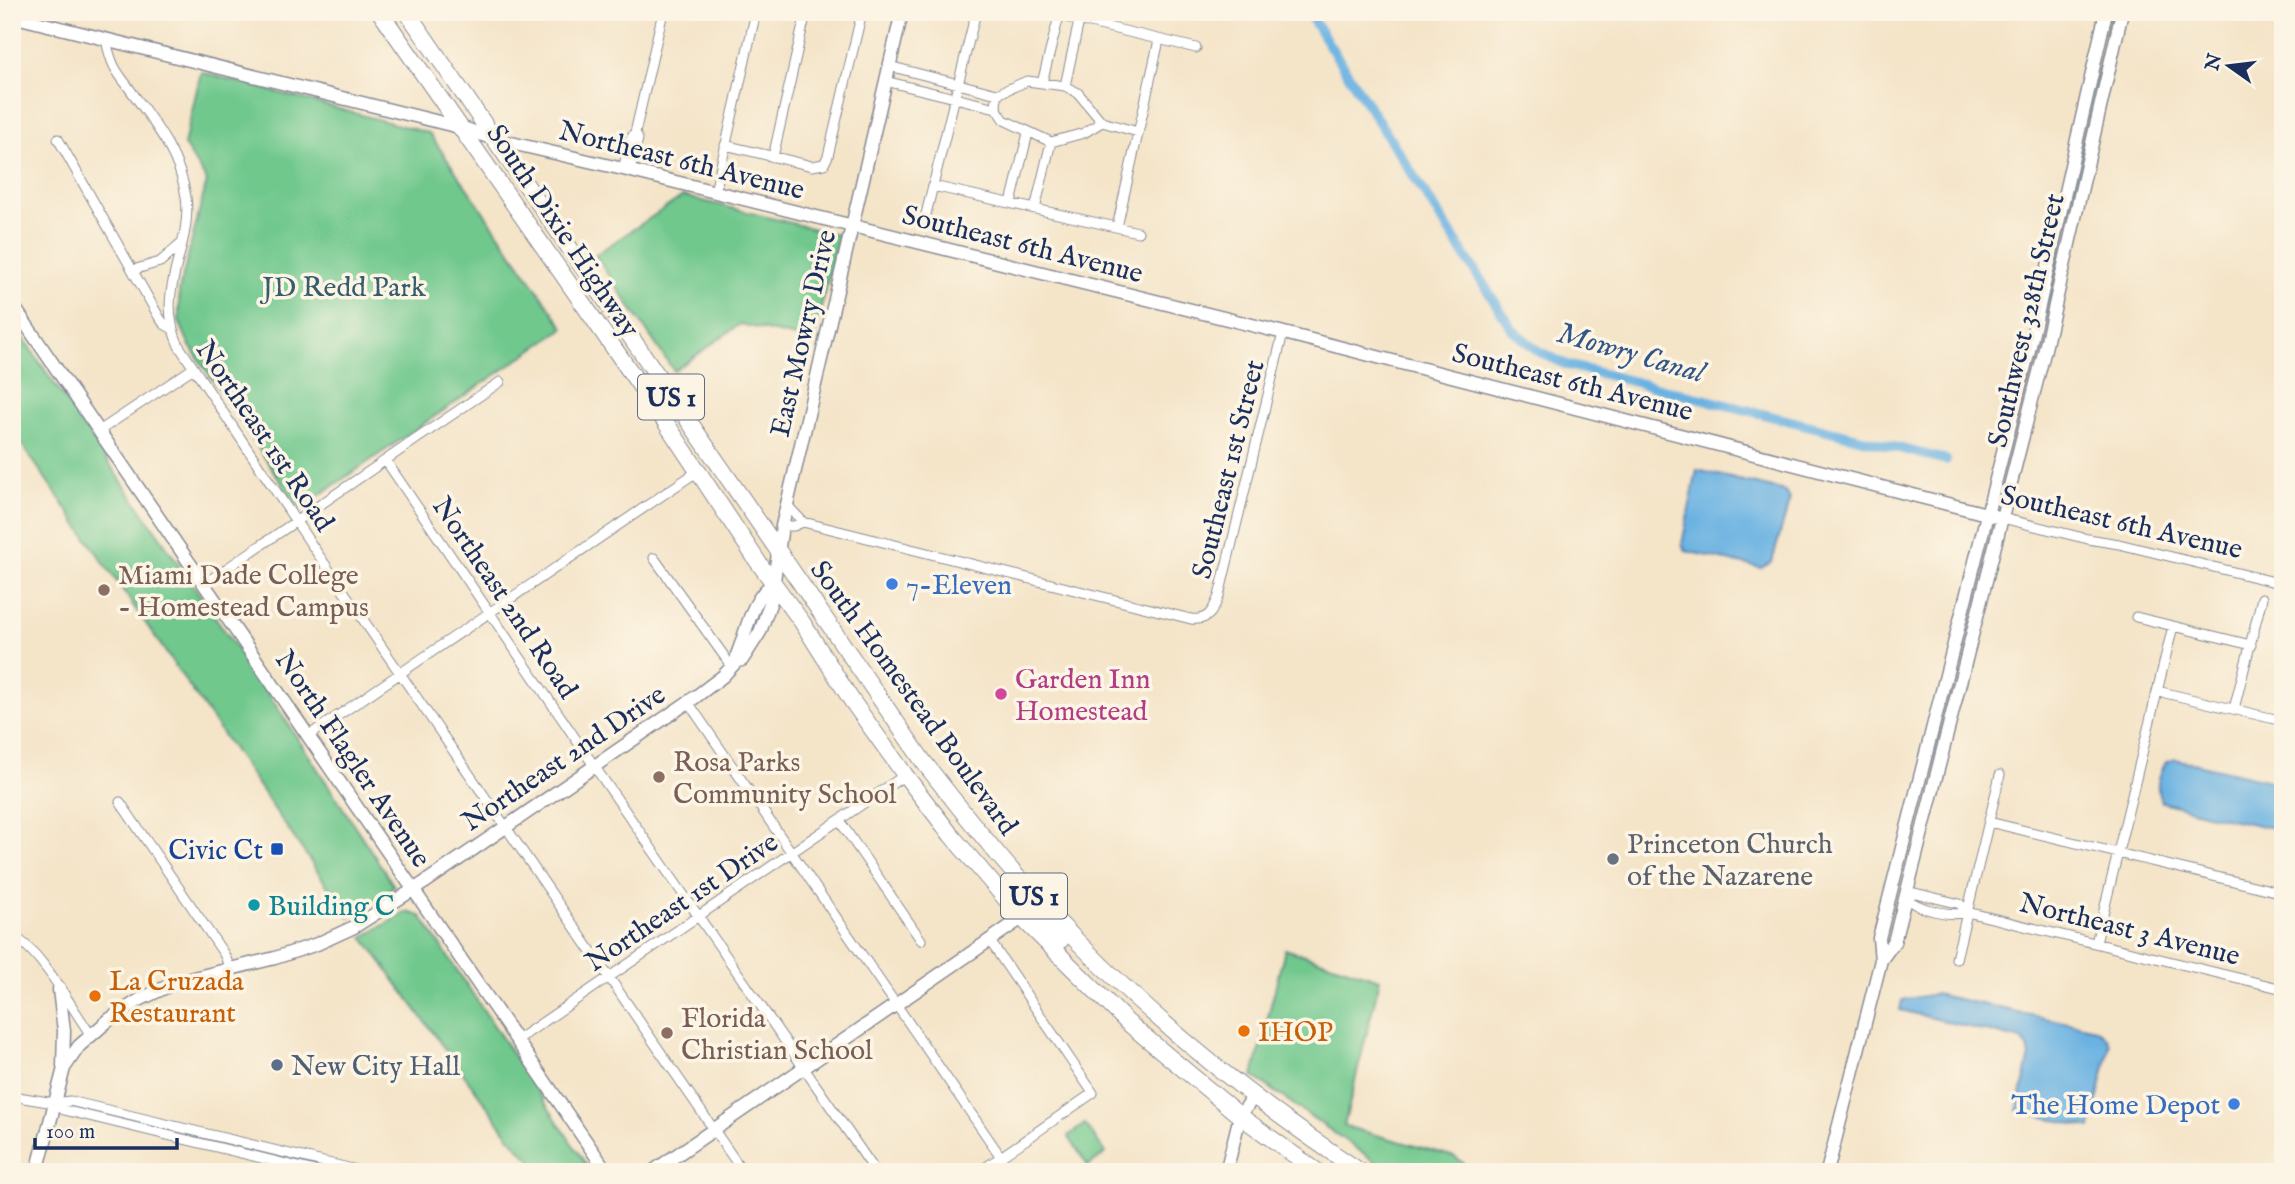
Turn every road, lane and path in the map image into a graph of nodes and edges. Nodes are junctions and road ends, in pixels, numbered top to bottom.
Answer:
1 (380, 12) edge
2 (407, 12) edge
3 (663, 12) edge
4 (756, 12) edge
5 (806, 12) edge
6 (862, 12) edge
7 (902, 12) edge
8 (976, 12) edge
9 (1044, 12) edge
10 (2106, 12) edge
11 (2122, 12) edge
12 (12, 16) edge
13 (1059, 16) junction
14 (1079, 21) junction
15 (106, 40) junction
16 (1159, 40) junction
17 (1196, 48) dead end
18 (889, 66) junction
19 (886, 81) junction
20 (1042, 83) junction
21 (958, 84) junction
22 (1065, 86) junction
23 (996, 94) junction
24 (955, 97) junction
25 (996, 108) junction
26 (1102, 122) junction
27 (463, 128) junction
28 (1028, 132) junction
29 (1138, 132) junction
30 (58, 139) dead end
31 (494, 139) junction
32 (1051, 142) junction
33 (725, 145) junction
34 (773, 157) junction
35 (627, 170) junction
36 (933, 186) junction
37 (715, 192) junction
38 (1011, 203) junction
39 (1035, 209) junction
40 (926, 214) dead end
41 (851, 226) junction
42 (1117, 227) junction
43 (1138, 232) dead end
44 (181, 243) junction
45 (133, 270) junction
46 (12, 304) edge
47 (173, 329) junction
48 (1283, 333) junction
49 (192, 369) junction
50 (500, 382) dead end
51 (99, 431) junction
52 (386, 461) junction
53 (698, 471) junction
54 (787, 505) junction
55 (1987, 515) junction
56 (2002, 518) junction
57 (296, 522) junction
58 (803, 522) junction
59 (782, 526) junction
60 (778, 552) junction
61 (654, 558) dead end
62 (774, 583) junction
63 (204, 584) junction
64 (2283, 584) edge
65 (2262, 598) dead end
66 (489, 613) junction
67 (2136, 617) dead end
68 (2174, 626) junction
69 (2250, 645) junction
70 (734, 664) junction
71 (400, 674) junction
72 (2158, 691) junction
73 (688, 702) junction
74 (2234, 709) junction
75 (2283, 721) edge
76 (308, 736) junction
77 (594, 766) junction
78 (905, 775) junction
79 (2000, 775) dead end
80 (120, 802) dead end
81 (839, 820) junction
82 (1989, 822) junction
83 (506, 826) junction
84 (945, 827) junction
85 (792, 853) junction
86 (2118, 854) junction
87 (413, 889) junction
88 (2283, 893) edge
89 (1034, 896) junction
90 (1905, 897) junction
91 (1948, 901) junction
92 (1967, 912) junction
93 (1945, 913) junction
94 (698, 917) junction
95 (1022, 918) junction
96 (12, 936) edge
97 (921, 940) dead end
98 (990, 941) junction
99 (2096, 943) junction
100 (1881, 960) junction
101 (1956, 960) dead end
102 (230, 968) junction
103 (610, 977) junction
104 (1115, 979) junction
105 (59, 989) junction
106 (2283, 989) edge
107 (897, 1005) junction
108 (91, 1035) junction
109 (517, 1040) junction
110 (804, 1068) junction
111 (62, 1073) junction
112 (12, 1096) edge
113 (1254, 1096) junction
114 (54, 1103) junction
115 (1240, 1116) junction
116 (714, 1130) junction
117 (1001, 1157) junction
118 (335, 1168) edge
119 (37, 1172) edge
120 (320, 1172) edge
121 (365, 1172) edge
122 (607, 1172) edge
123 (652, 1172) edge
124 (743, 1172) edge
125 (876, 1172) edge
126 (979, 1172) edge
127 (1226, 1172) edge
128 (1318, 1172) edge
129 (1361, 1172) edge
130 (1827, 1172) edge

1 - 27 highway, South Dixie Highway / US 1
2 - 31 highway, South Dixie Highway / US 1
3 - 35 street
4 - 33 street
5 - 34 street
6 - 34 street
7 - 18 street, East Mowry Drive
8 - 21 street
9 - 13 street
10 - 55 street, Southwest 328th Street
11 - 56 street, Southwest 328th Street
12 - 15 street, Northeast 6th Avenue
13 - 14 street
13 - 20 street
14 - 16 street
14 - 22 street
15 - 27 street, Northeast 6th Avenue
15 - 44 street
16 - 17 street
16 - 29 street
18 - 19 street, East Mowry Drive
18 - 21 street
19 - 24 street
19 - 41 street, East Mowry Drive
20 - 22 street
20 - 23 street
21 - 23 street
21 - 24 street
22 - 26 street
23 - 25 street
24 - 25 street
24 - 36 street
25 - 28 street
26 - 29 street
26 - 32 street
27 - 31 street, Northeast 6th Avenue
27 - 53 highway, South Dixie Highway / US 1
28 - 32 street
28 - 38 street
29 - 42 street
30 - 45 street, Northeast 1st Road
31 - 35 street, Northeast 6th Avenue
31 - 60 highway, South Dixie Highway / US 1
32 - 39 street
33 - 34 street
33 - 37 street
35 - 37 street, Northeast 6th Avenue
36 - 38 street
36 - 40 street
37 - 41 street, Northeast 6th Avenue
38 - 39 street
39 - 42 street
41 - 48 street, Southeast 6th Avenue
41 - 54 street, East Mowry Drive
42 - 43 street
44 - 45 street
44 - 47 street
45 - 47 street, Northeast 1st Road
46 - 51 street, North Flagler Avenue
47 - 49 street, Northeast 1st Road
48 - 55 street, Southeast 6th Avenue
48 - 58 street, Southeast 1st Street
49 - 51 street
49 - 57 street, Northeast 1st Road
50 - 52 street
51 - 63 street, North Flagler Avenue
52 - 57 street
52 - 66 street, Northeast 2nd Road
53 - 62 highway, South Dixie Highway / US 1
53 - 66 street
54 - 58 street
54 - 59 street, East Mowry Drive
55 - 56 street, Southeast 6th Avenue
55 - 100 street, Southwest 328th Street
56 - 64 street, Southeast 6th Avenue
56 - 90 street, Southwest 328th Street
57 - 63 street
57 - 71 street, Northeast 1st Road
58 - 59 street
59 - 60 street, East Mowry Drive
60 - 62 street, East Mowry Drive
60 - 89 highway, South Homestead Boulevard / US 1
61 - 70 street
62 - 70 street
62 - 78 highway, South Homestead Boulevard / US 1
63 - 76 street, North Flagler Avenue
65 - 69 street
66 - 71 street
66 - 77 street, Northeast 2nd Road
67 - 68 street
68 - 69 street
68 - 72 street
69 - 74 street
70 - 73 street, Northeast 2nd Drive
71 - 76 street
71 - 83 street, Northeast 1st Road
72 - 74 street
72 - 86 street
73 - 77 street, Northeast 2nd Drive
73 - 85 street
74 - 75 street
76 - 87 street, North Flagler Avenue
77 - 83 street, Northeast 2nd Drive
77 - 94 street, Northeast 2nd Road
78 - 81 street, Northeast 1st Drive
78 - 84 highway, South Homestead Boulevard / US 1
79 - 82 street
80 - 102 street
81 - 85 street, Northeast 1st Drive
81 - 97 street
82 - 86 street
82 - 92 street
83 - 87 street, Northeast 2nd Drive
83 - 103 street, Northeast 1st Road
84 - 89 highway
84 - 95 highway, South Homestead Boulevard / US 1
85 - 94 street, Northeast 1st Drive
85 - 107 street
86 - 88 street
86 - 99 street
87 - 102 street, Northeast 2nd Drive
87 - 109 street, North Flagler Avenue
89 - 104 highway, South Homestead Boulevard / US 1
90 - 91 street, Northeast 3 Avenue
90 - 93 street, Northeast 3 Avenue
90 - 100 street, Southwest 328th Street
91 - 92 street, Northeast 3 Avenue
91 - 93 street
92 - 93 street, Northeast 3 Avenue
92 - 99 street, Northeast 3 Avenue
92 - 101 street
94 - 103 street, Northeast 1st Drive
94 - 110 street, Northeast 2nd Road
95 - 98 street
95 - 104 highway
95 - 115 highway, South Homestead Boulevard / US 1
96 - 105 street
98 - 107 street
98 - 117 street
99 - 106 street, Northeast 3 Avenue
100 - 130 street, Southwest 328th Street
102 - 108 street, Northeast 2nd Drive
103 - 109 street, Northeast 1st Drive
103 - 116 street, Northeast 1st Road
104 - 113 highway, South Homestead Boulevard / US 1
105 - 108 street
105 - 111 street
107 - 110 street
107 - 117 street
108 - 111 street, Northeast 2nd Drive
109 - 122 street, North Flagler Avenue
110 - 116 street
110 - 125 street, Northeast 2nd Road
111 - 114 street
112 - 114 street
113 - 115 street
113 - 129 highway, South Homestead Boulevard / US 1
114 - 118 street
114 - 119 street
114 - 120 street
115 - 127 street
115 - 128 highway, South Homestead Boulevard / US 1
116 - 123 street
116 - 124 street, Northeast 1st Road
117 - 126 street
118 - 121 street

